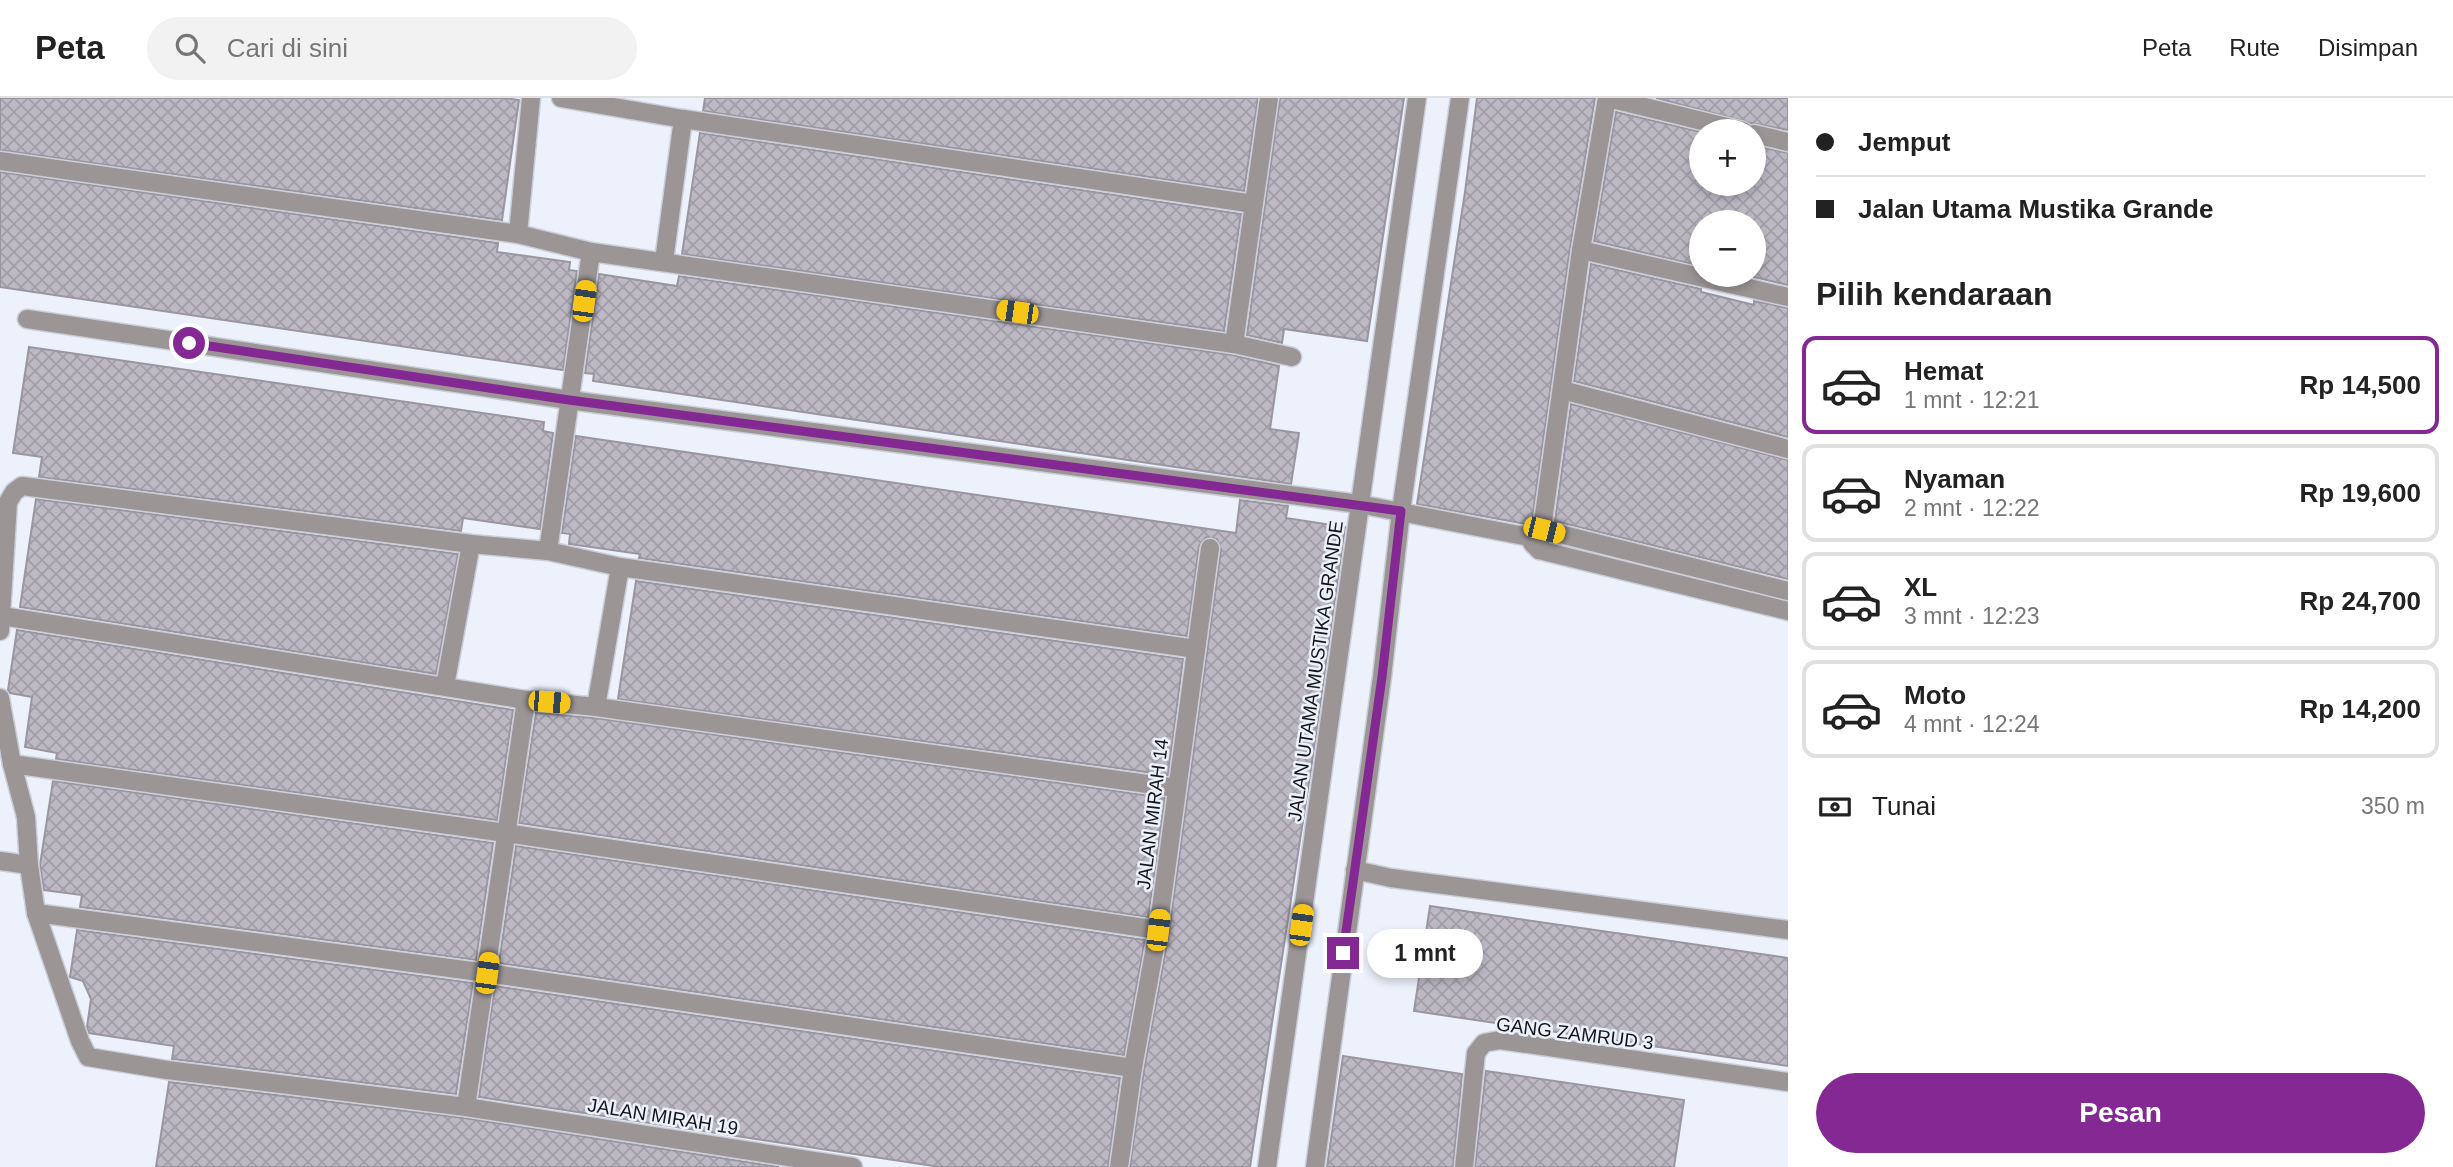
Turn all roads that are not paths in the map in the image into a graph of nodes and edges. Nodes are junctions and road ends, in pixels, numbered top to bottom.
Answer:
1 (531, 98) edge
2 (561, 98) edge
3 (1269, 98) edge
4 (1417, 98) edge
5 (1460, 98) edge
6 (1607, 98) edge
7 (605, 101) edge
8 (684, 119) junction
9 (1694, 119) edge
10 (1766, 137) edge
11 (1788, 142) edge
12 (0, 161) edge
13 (1254, 204) junction
14 (518, 234) junction
15 (1581, 250) junction
16 (591, 252) junction
17 (664, 261) junction
18 (1788, 297) edge
19 (27, 319) dead end
20 (1234, 344) junction
21 (1292, 357) dead end
22 (1562, 390) junction
23 (569, 400) junction
24 (1788, 449) edge
25 (1359, 504) junction
26 (1401, 511) junction
27 (1544, 530) junction
28 (1524, 536) junction
29 (471, 544) junction
30 (1210, 548) dead end
31 (1539, 550) junction
32 (548, 551) junction
33 (620, 567) junction
34 (1788, 591) edge
35 (1788, 611) edge
36 (1, 624) edge
37 (1196, 649) junction
38 (445, 686) junction
39 (0, 698) edge
40 (526, 700) junction
41 (596, 707) junction
42 (12, 764) junction
43 (1176, 789) junction
44 (506, 832) junction
45 (0, 861) edge
46 (29, 865) junction
47 (1355, 870) junction
48 (36, 913) junction
49 (1158, 930) junction
50 (1788, 930) edge
51 (487, 973) junction
52 (1133, 1068) junction
53 (1788, 1082) edge
54 (466, 1107) junction
55 (853, 1167) edge
56 (1119, 1167) edge
57 (1266, 1167) edge
58 (1315, 1167) edge
59 (1464, 1167) edge

1 - 14 street
2 - 7 street
3 - 13 street
4 - 25 street, JALAN UTAMA MUSTIKA GRANDE
5 - 26 street
6 - 9 street
6 - 15 street
7 - 8 street
8 - 13 street
8 - 17 street
10 - 11 street
12 - 14 street
13 - 20 street
14 - 16 street
15 - 18 street
15 - 22 street
16 - 17 street
16 - 23 street
17 - 20 street
19 - 23 street
20 - 21 street
22 - 24 street
22 - 27 street
23 - 25 street
23 - 32 street
25 - 26 street
25 - 57 street, JALAN UTAMA MUSTIKA GRANDE
26 - 28 street
26 - 47 street
27 - 28 street
27 - 31 street
27 - 34 street
28 - 31 street
29 - 32 street
29 - 36 street
29 - 38 street
30 - 37 street, JALAN MIRAH 14
31 - 35 street
32 - 33 street
33 - 37 street
33 - 41 street
36 - 38 street
37 - 43 street, JALAN MIRAH 14
38 - 40 street
39 - 42 street
40 - 41 street
40 - 44 street
41 - 43 street
42 - 44 street
42 - 46 street
43 - 49 street, JALAN MIRAH 14
44 - 49 street
44 - 51 street
45 - 46 street
46 - 48 street
47 - 50 street
47 - 58 street
48 - 51 street
48 - 54 street, JALAN MIRAH 19
49 - 52 street, JALAN MIRAH 14
51 - 52 street
51 - 54 street
52 - 56 street, JALAN MIRAH 14
53 - 59 street, GANG ZAMRUD 3
54 - 55 street, JALAN MIRAH 19

